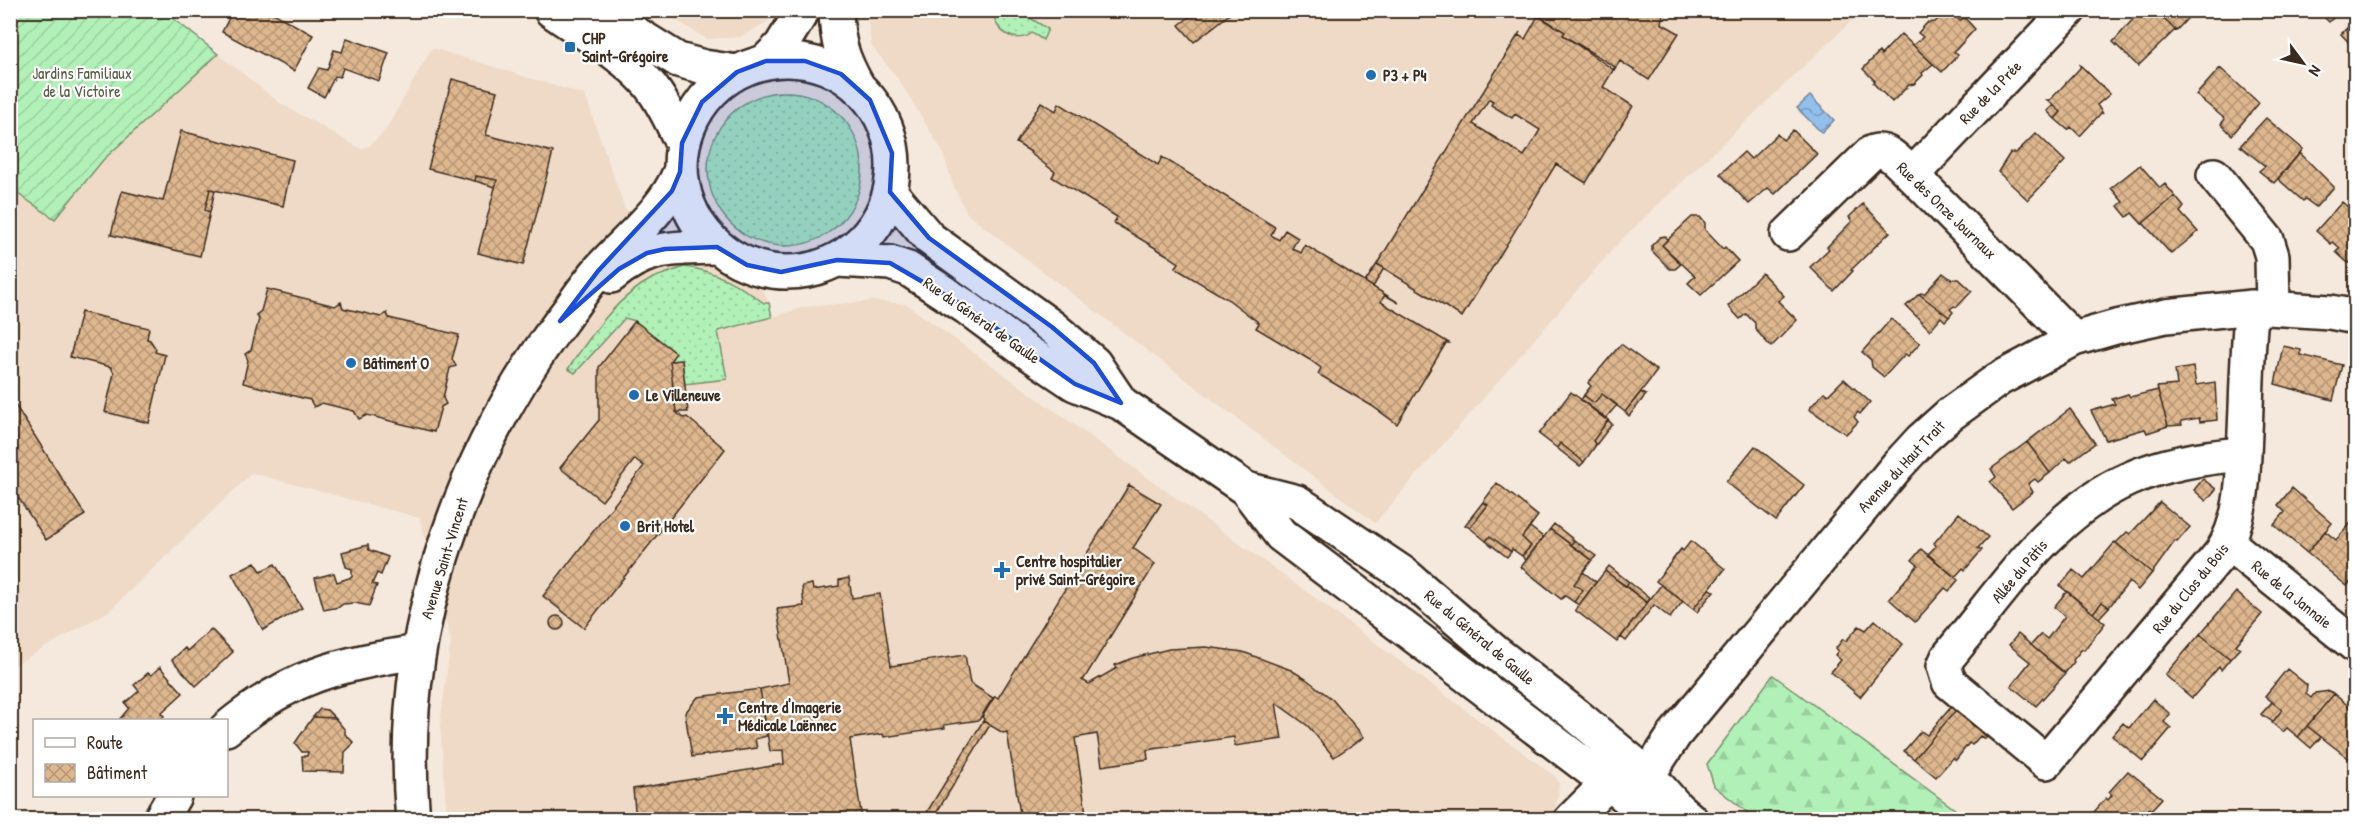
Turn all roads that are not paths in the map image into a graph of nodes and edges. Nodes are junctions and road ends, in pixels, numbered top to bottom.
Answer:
1 (551, 10) edge
2 (598, 10) edge
3 (803, 10) edge
4 (836, 10) edge
5 (2069, 10) edge
6 (752, 66) junction
7 (857, 85) junction
8 (681, 158) junction
9 (1912, 175) junction
10 (2214, 175) dead end
11 (890, 192) junction
12 (1788, 234) dead end
13 (717, 247) junction
14 (837, 260) junction
15 (2263, 308) junction
16 (2355, 317) edge
17 (560, 321) junction
18 (2074, 339) junction
19 (1121, 403) junction
20 (2244, 454) junction
21 (1246, 489) junction
22 (2228, 543) junction
23 (2355, 646) edge
24 (418, 652) junction
25 (228, 727) edge
26 (2046, 762) joint
27 (1629, 779) junction
28 (173, 797) edge
29 (160, 819) edge
30 (413, 819) edge
31 (1571, 819) edge
32 (1657, 819) edge
33 (1691, 819) edge

1 - 8 street
2 - 6 street
3 - 6 street
4 - 7 street
5 - 9 street, Rue de la Prée
6 - 7 street
6 - 8 street
7 - 11 street
8 - 13 street
8 - 17 street, Avenue Saint-Vincent
9 - 12 street, Rue des Onze Journaux
9 - 18 street, Rue des Onze Journaux
10 - 15 street, Rue du Clos du Bois
11 - 14 street
11 - 19 street, Rue du Général de Gaulle
13 - 14 street
13 - 17 street, Avenue Saint-Vincent
14 - 19 street, Rue du Général de Gaulle
15 - 16 street, Avenue du Haut Trait
15 - 18 street, Avenue du Haut Trait
15 - 20 street, Rue du Clos du Bois
17 - 24 street, Avenue Saint-Vincent
18 - 27 street, Avenue du Haut Trait
19 - 21 street, Rue du Général de Gaulle
20 - 22 street, Rue du Clos du Bois
20 - 26 street, Allée du Pâtis
21 - 27 street, Rue du Général de Gaulle
21 - 27 street, Rue du Général de Gaulle
22 - 23 street, Rue de la Jannaie
22 - 26 street, Rue du Clos du Bois
24 - 25 street
24 - 30 street, Avenue Saint-Vincent
27 - 31 street, Avenue du Haut Trait
27 - 32 street, Rue du Général de Gaulle
27 - 33 street, Rue du Général de Gaulle
28 - 29 street

